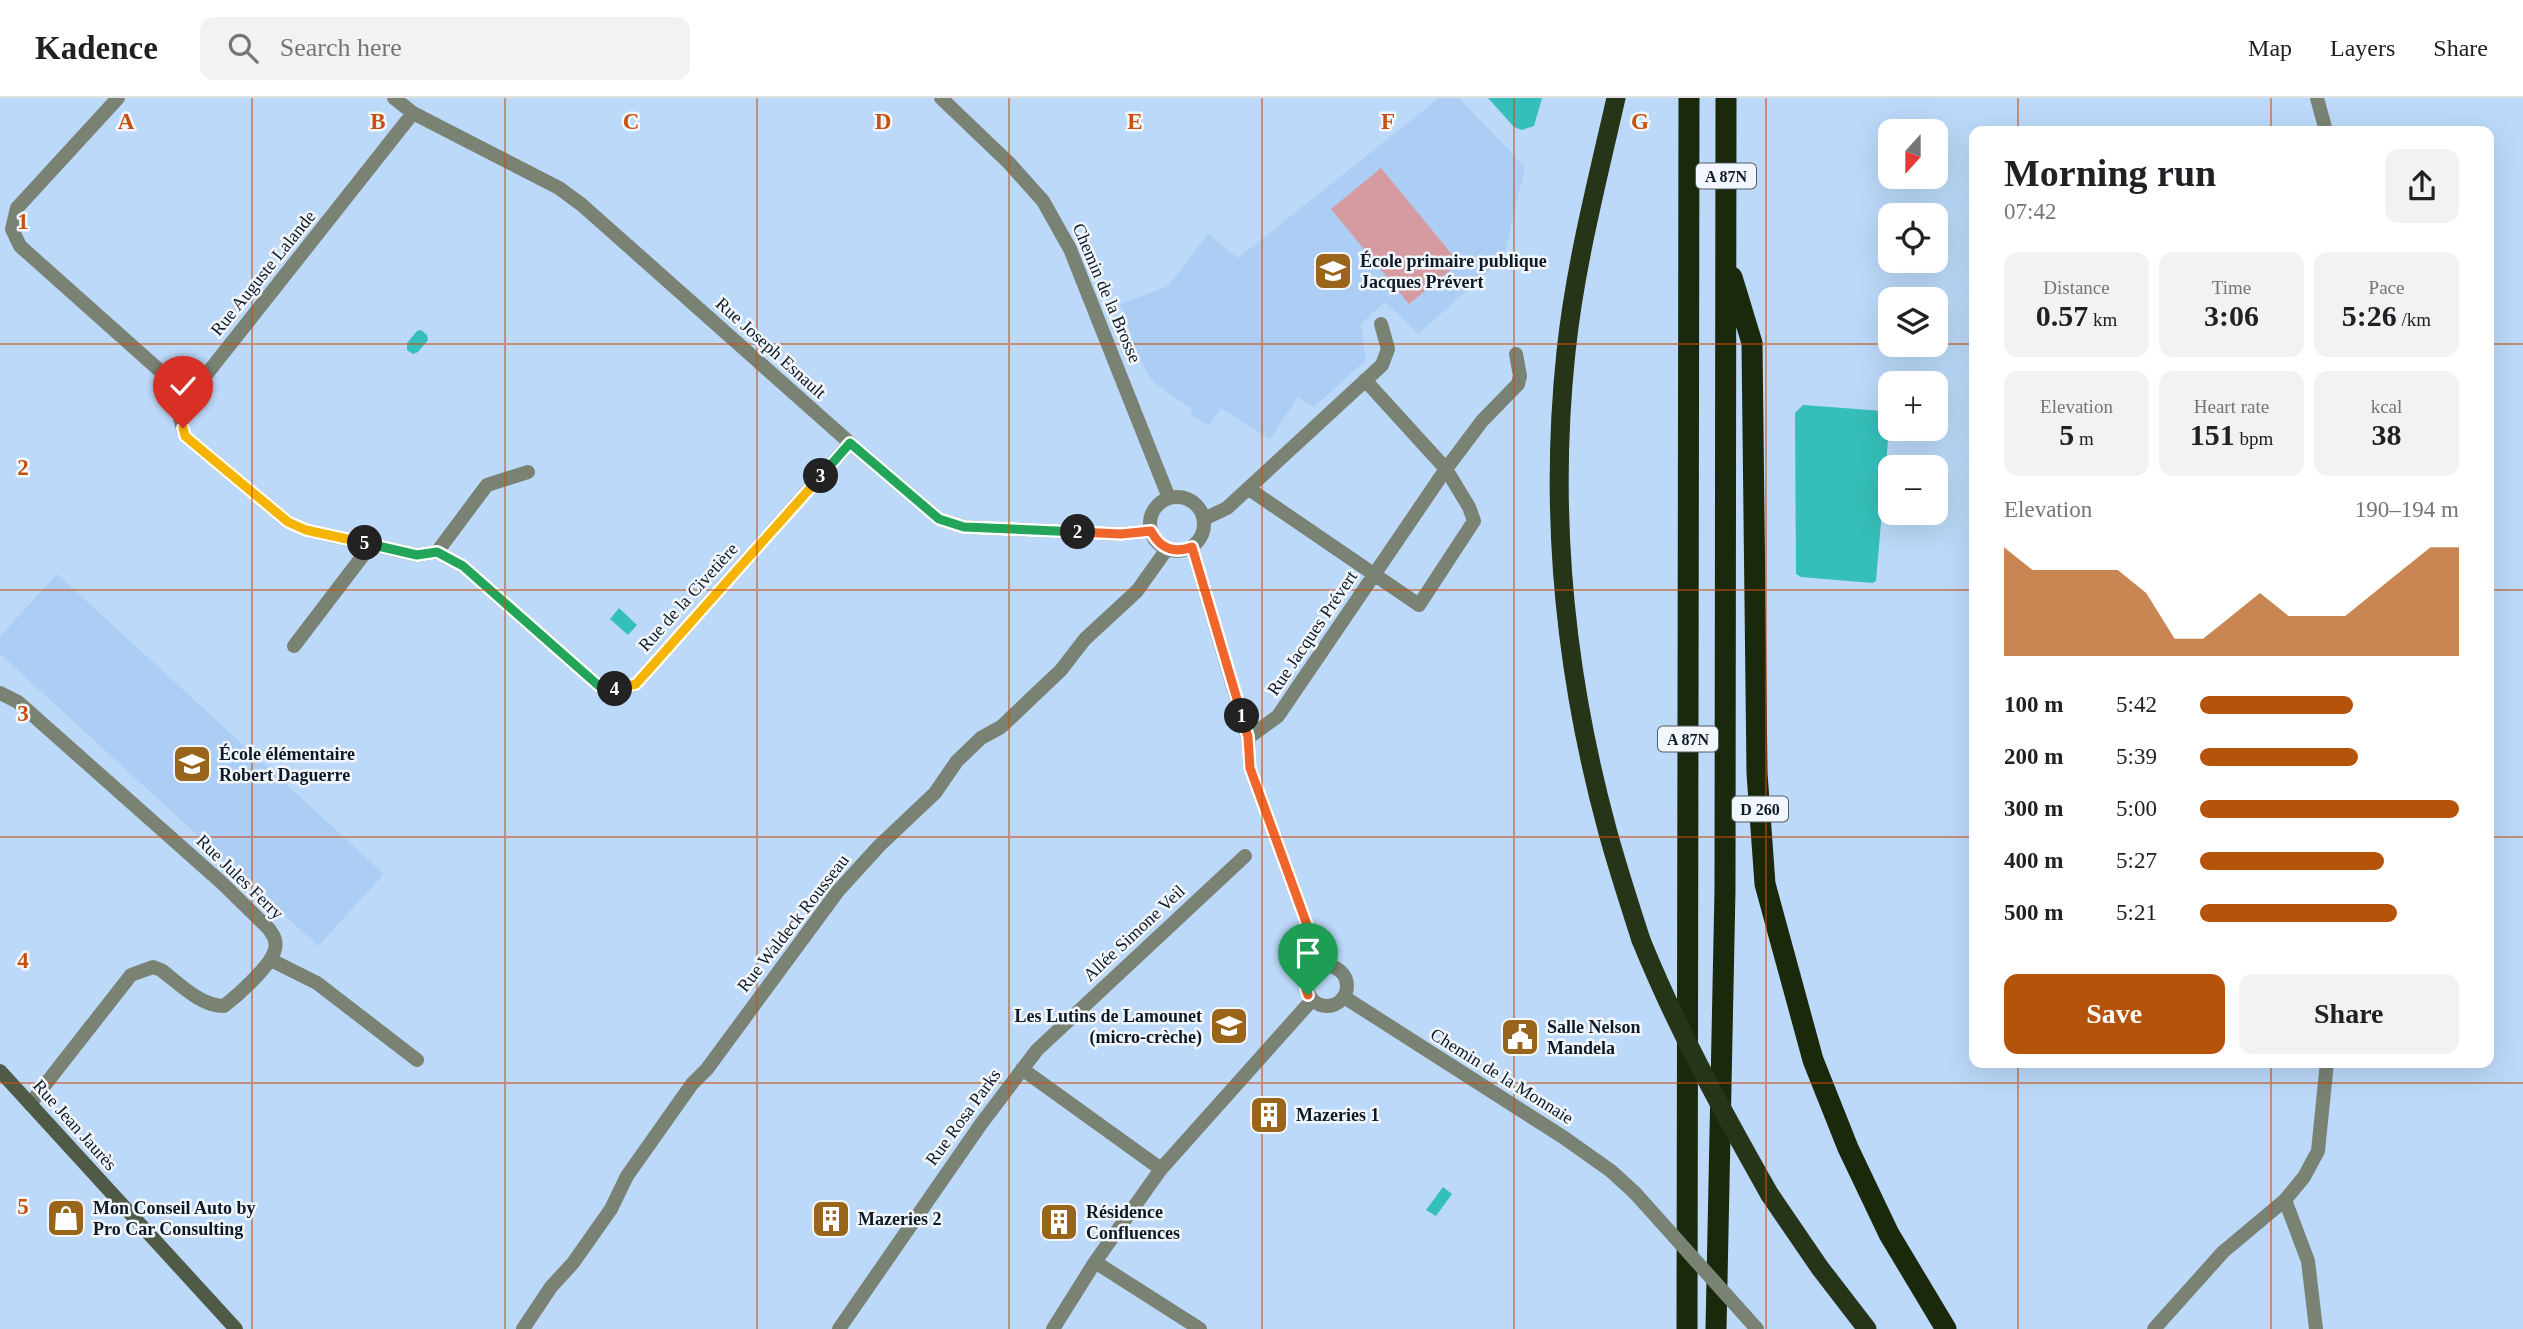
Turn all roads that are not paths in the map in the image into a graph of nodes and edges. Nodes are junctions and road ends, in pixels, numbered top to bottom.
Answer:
1 (118, 98) edge
2 (394, 98) edge
3 (941, 98) edge
4 (1616, 98) edge
5 (1689, 98) edge
6 (1726, 98) edge
7 (2316, 98) edge
8 (413, 113) junction
9 (2324, 126) edge
10 (1725, 254) junction
11 (1381, 324) dead end
12 (1516, 354) dead end
13 (1365, 380) junction
14 (186, 394) junction
15 (850, 443) junction
16 (1446, 469) junction
17 (528, 472) dead end
18 (1249, 489) junction
19 (1169, 498) junction
20 (1204, 519) junction
21 (1151, 531) junction
22 (372, 545) junction
23 (1192, 547) junction
24 (1167, 549) junction
25 (437, 552) junction
26 (1374, 575) junction
27 (294, 646) dead end
28 (0, 693) edge
29 (1248, 737) junction
30 (1245, 856) dead end
31 (271, 960) junction
32 (1322, 966) junction
33 (1344, 997) junction
34 (1312, 1000) junction
35 (417, 1060) dead end
36 (2326, 1068) edge
37 (1022, 1069) junction
38 (0, 1071) edge
39 (30, 1104) junction
40 (1161, 1169) junction
41 (2285, 1200) junction
42 (1095, 1262) junction
43 (236, 1329) edge
44 (523, 1329) edge
45 (839, 1329) edge
46 (1053, 1329) edge
47 (1200, 1329) edge
48 (1688, 1329) edge
49 (1716, 1329) edge
50 (1757, 1329) edge
51 (1867, 1329) edge
52 (1946, 1329) edge
53 (2154, 1329) edge
54 (2316, 1329) edge

1 - 14 street
2 - 8 street, Rue Joseph Esnault
3 - 19 street, Chemin de la Brosse
4 - 51 highway, bridge
5 - 48 highway, A 87N
6 - 10 highway, A 87N
7 - 9 street
8 - 14 street, Rue Auguste Lalande
8 - 15 street, Rue Joseph Esnault
10 - 49 highway, A 87N
10 - 52 highway, D 260
11 - 13 street
12 - 16 street, Rue Jacques Prévert
13 - 16 street, Rue Jacques Prévert
13 - 18 street
14 - 22 street, Rue de la Civetière
15 - 21 street, Rue Joseph Esnault
15 - 25 street, Rue de la Civetière
16 - 26 street, Rue Jacques Prévert
16 - 26 street, Rue Jacques Prévert
17 - 25 street
18 - 20 street
18 - 26 street, Rue Jacques Prévert
19 - 20 street
19 - 21 street
20 - 23 street
21 - 24 street
22 - 25 street, Rue de la Civetière
22 - 27 street
23 - 24 street
23 - 29 street
24 - 44 street, Rue Waldeck Rousseau
26 - 29 street, Rue Jacques Prévert
28 - 31 street, Rue Jules Ferry
29 - 32 street
30 - 37 street, Allée Simone Veil
31 - 35 street
31 - 39 street
32 - 33 street
32 - 34 street
33 - 34 street
33 - 50 street, Chemin de la Monnaie, bridge
34 - 40 street
36 - 41 street
37 - 40 street, Rue Rosa Parks
37 - 45 street, Rue Rosa Parks
38 - 39 main road, Rue Jean Jaurès
39 - 43 main road, Rue Jean Jaurès
40 - 42 street
41 - 53 street
41 - 54 street
42 - 46 street
42 - 47 street

